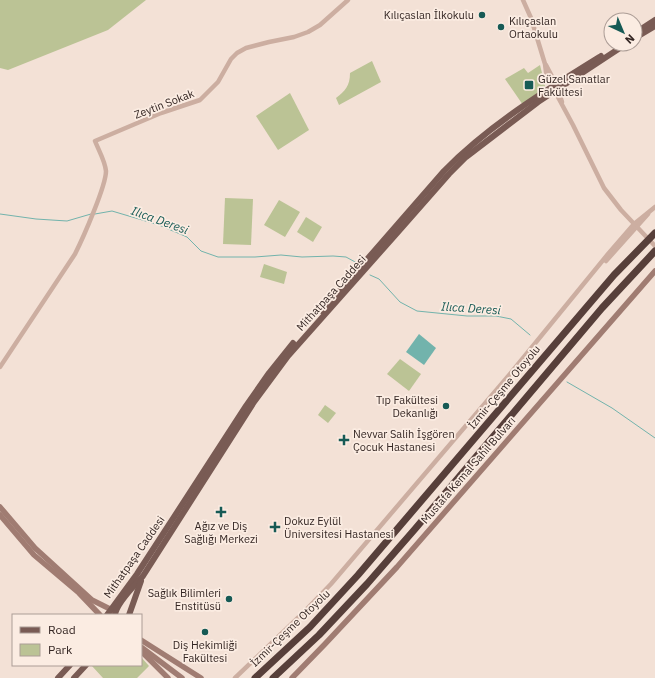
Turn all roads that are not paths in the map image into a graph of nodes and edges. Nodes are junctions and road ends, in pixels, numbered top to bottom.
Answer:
1 (348, 0) edge
2 (523, 0) edge
3 (655, 20) edge
4 (655, 26) edge
5 (643, 28) edge
6 (643, 33) edge
7 (607, 52) edge
8 (613, 52) edge
9 (545, 64) junction
10 (548, 78) junction
11 (555, 87) junction
12 (546, 90) junction
13 (655, 207) edge
14 (635, 226) junction
15 (655, 233) edge
16 (655, 246) edge
17 (655, 251) edge
18 (655, 271) edge
19 (0, 367) edge
20 (0, 507) edge
21 (0, 515) edge
22 (140, 575) junction
23 (99, 614) edge
24 (111, 614) edge
25 (129, 614) edge
26 (142, 642) edge
27 (142, 642) edge
28 (142, 648) edge
29 (142, 652) edge
30 (153, 655) junction
31 (69, 666) edge
32 (85, 666) edge
33 (58, 678) edge
34 (74, 678) edge
35 (168, 678) edge
36 (182, 678) edge
37 (201, 678) edge
38 (235, 678) edge
39 (255, 678) edge
40 (273, 678) edge
41 (292, 678) edge

1 - 19 street, Zeytin Sokak
2 - 9 street
3 - 5 main road
4 - 6 main road
7 - 11 main road, Mithatpaşa Caddesi
8 - 11 main road, Mithatpaşa Caddesi
9 - 10 street
9 - 11 street
10 - 11 street
10 - 12 street
11 - 12 main road, Mithatpaşa Caddesi
11 - 14 street
11 - 22 main road, Mithatpaşa Caddesi
12 - 22 main road, Mithatpaşa Caddesi
13 - 14 street
14 - 16 street
14 - 38 street
15 - 39 highway, İzmir-Çeşme Otoyolu
17 - 40 highway
18 - 41 main road, Mustafa Kemal Sahil Bulvarı
20 - 24 main road
21 - 23 main road
22 - 24 main road, Mithatpaşa Caddesi
22 - 25 main road
26 - 30 main road
27 - 37 main road
28 - 30 main road
29 - 35 main road
30 - 36 main road
31 - 33 main road
32 - 34 main road

